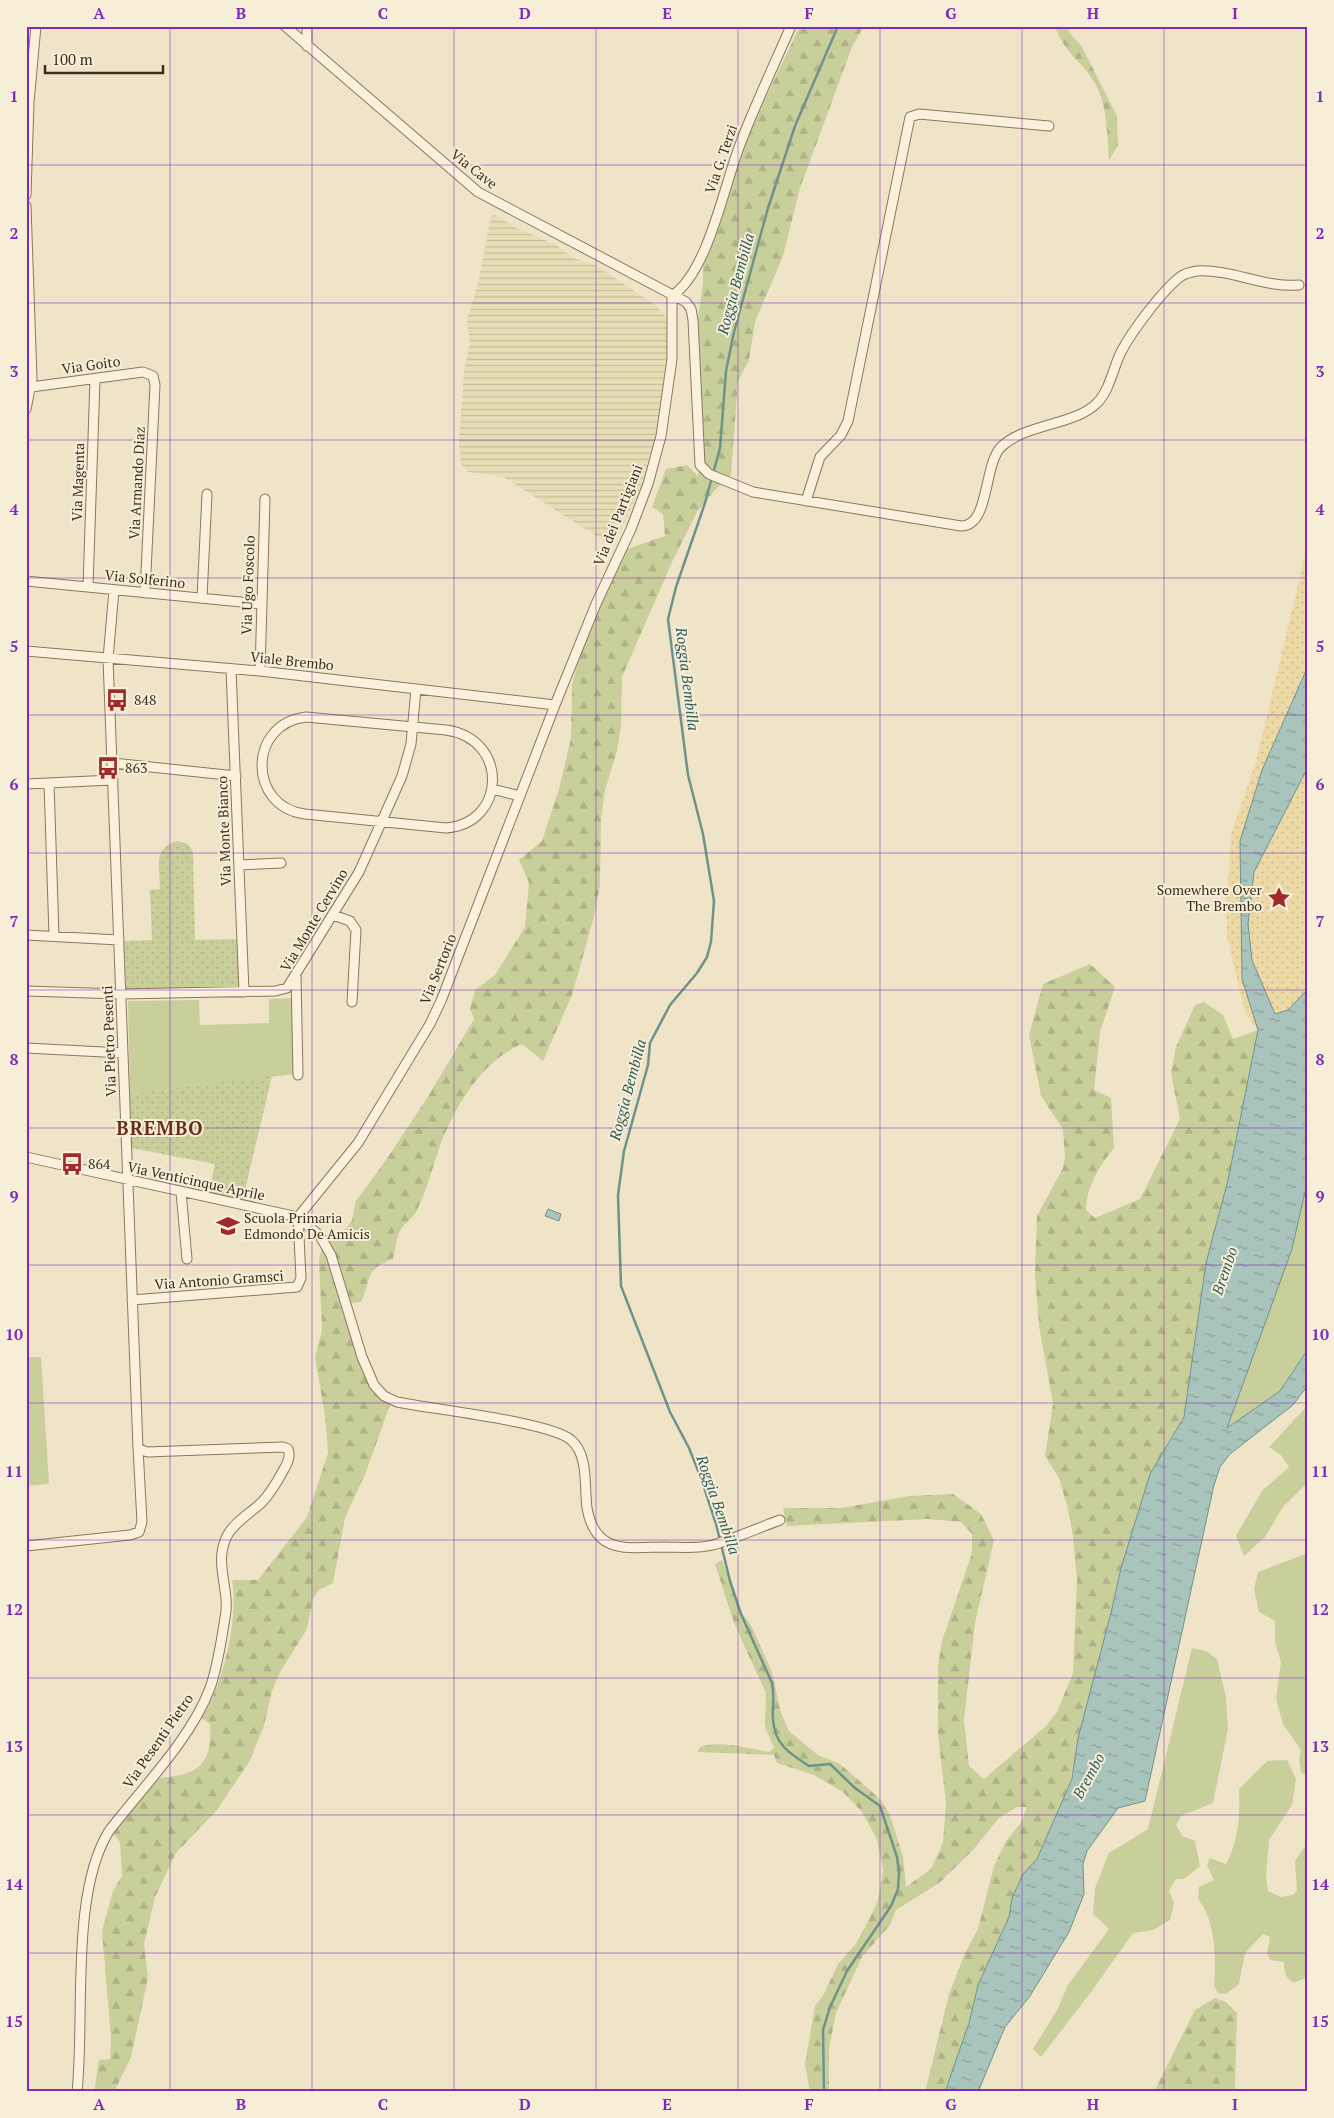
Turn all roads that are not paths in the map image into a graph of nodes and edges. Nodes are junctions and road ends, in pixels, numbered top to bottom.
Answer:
1 (36, 26) edge
2 (284, 26) edge
3 (307, 26) edge
4 (791, 26) edge
5 (307, 46) junction
6 (28, 102) edge
7 (1049, 126) dead end
8 (26, 195) edge
9 (26, 206) edge
10 (1298, 285) dead end
11 (672, 296) junction
12 (28, 338) edge
13 (153, 376) joint
14 (96, 379) junction
15 (31, 387) junction
16 (27, 405) edge
17 (207, 494) dead end
18 (264, 499) dead end
19 (806, 501) junction
20 (26, 581) edge
21 (88, 587) junction
22 (114, 590) junction
23 (145, 593) junction
24 (202, 598) junction
25 (262, 604) junction
26 (26, 651) edge
27 (108, 659) junction
28 (231, 669) junction
29 (260, 672) junction
30 (416, 689) junction
31 (555, 705) junction
32 (413, 727) junction
33 (113, 762) junction
34 (236, 776) junction
35 (113, 780) junction
36 (49, 783) junction
37 (26, 784) edge
38 (492, 789) junction
39 (520, 796) junction
40 (381, 823) junction
41 (281, 863) dead end
42 (239, 865) junction
43 (333, 915) junction
44 (26, 935) edge
45 (54, 936) junction
46 (119, 940) junction
47 (296, 976) junction
48 (26, 991) edge
49 (244, 992) junction
50 (121, 994) junction
51 (352, 1002) dead end
52 (26, 1048) edge
53 (123, 1053) junction
54 (298, 1075) dead end
55 (26, 1157) edge
56 (128, 1180) junction
57 (181, 1192) junction
58 (298, 1217) junction
59 (187, 1260) dead end
60 (132, 1300) junction
61 (140, 1449) junction
62 (780, 1520) dead end
63 (26, 1546) edge
64 (77, 2092) edge

1 - 6 street
2 - 5 street, Via Cave
3 - 5 street
4 - 11 street, Via G. Terzi
5 - 11 street, Via Cave
6 - 8 street
7 - 19 street
9 - 12 street
10 - 19 street
11 - 19 street, Via Cave
11 - 31 street, Via dei Partigiani
12 - 15 street
13 - 14 street, Via Goito
13 - 23 street, Via Armando Diaz
14 - 15 street, Via Goito
14 - 21 street, Via Magenta
15 - 16 street
17 - 24 street
18 - 25 street, Via Ugo Foscolo
20 - 21 street, Via Solferino
21 - 22 street, Via Solferino
22 - 23 street, Via Solferino
22 - 27 street, Via Pietro Pesenti
23 - 24 street, Via Solferino
24 - 25 street, Via Solferino
25 - 29 street, Via Ugo Foscolo
26 - 27 street, Viale Brembo
27 - 28 street, Viale Brembo
27 - 33 street, Via Pietro Pesenti
28 - 29 street, Viale Brembo
28 - 34 street, Via Monte Bianco
29 - 30 street, Viale Brembo
30 - 31 street, Viale Brembo
30 - 32 street, Via Monte Cervino
31 - 39 street, Via Sertorio
32 - 38 street
32 - 40 street, Via Monte Cervino
32 - 40 street
33 - 34 street
33 - 35 street, Via Pietro Pesenti
34 - 42 street, Via Monte Bianco
35 - 36 street
35 - 46 street, Via Pietro Pesenti
36 - 37 street
36 - 45 street
38 - 39 street
38 - 40 street
39 - 58 street, Via Sertorio
40 - 43 street, Via Monte Cervino
41 - 42 street
42 - 49 street, Via Monte Bianco
43 - 47 street, Via Monte Cervino
43 - 51 street
44 - 45 street
45 - 46 street
46 - 50 street, Via Pietro Pesenti
47 - 49 street, Via Monte Cervino
47 - 54 street
48 - 50 street, Via Monte Cervino
49 - 50 street, Via Monte Cervino
50 - 53 street, Via Pietro Pesenti
52 - 53 street
53 - 56 street, Via Pietro Pesenti
55 - 56 street, Via Venticinque Aprile
56 - 57 street, Via Venticinque Aprile
56 - 60 street, Via Pietro Pesenti
57 - 58 street, Via Venticinque Aprile
57 - 59 street
58 - 60 street, Via Antonio Gramsci
58 - 62 street, Via Venticinque Aprile
60 - 61 street, Via Pietro Pesenti
61 - 63 street, Via Pietro Pesenti
61 - 64 street, Via Pesenti Pietro

